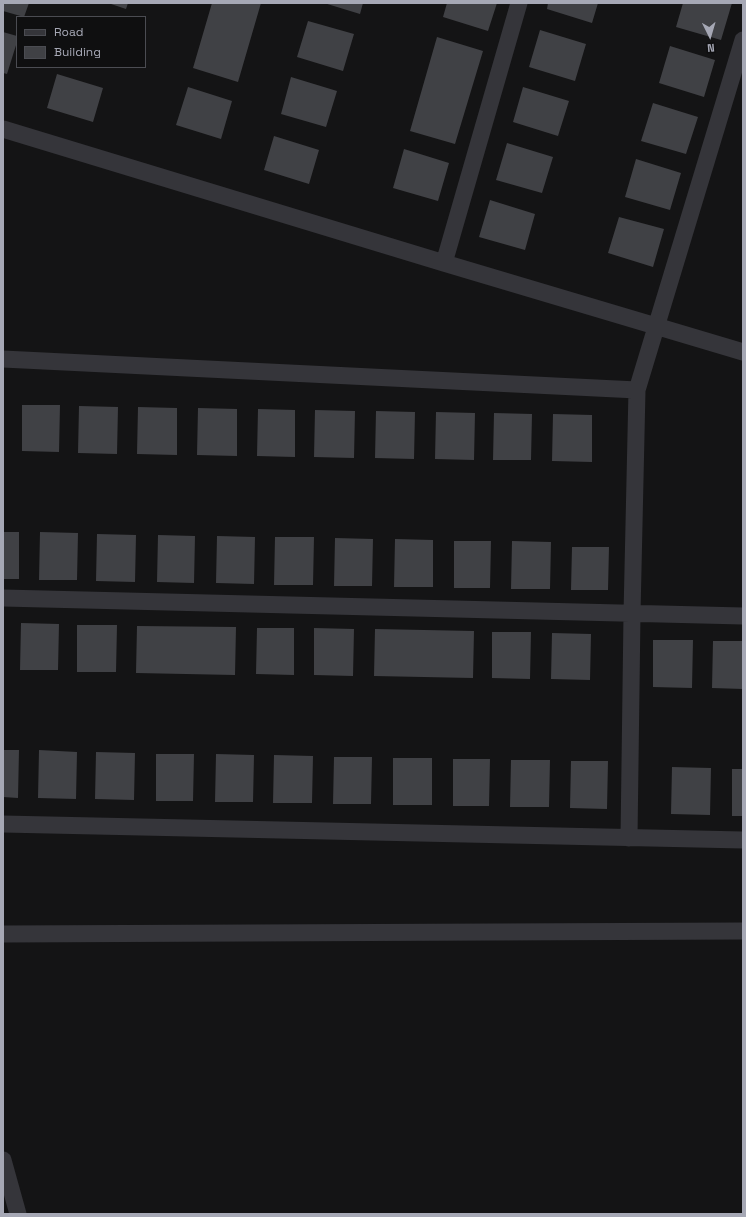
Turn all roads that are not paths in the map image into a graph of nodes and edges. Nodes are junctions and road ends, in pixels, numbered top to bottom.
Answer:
1 (519, 3) edge
2 (743, 40) edge
3 (3, 129) edge
4 (444, 264) junction
5 (656, 327) junction
6 (743, 352) edge
7 (3, 359) edge
8 (637, 390) junction
9 (3, 598) edge
10 (632, 614) junction
11 (743, 616) edge
12 (3, 824) edge
13 (629, 838) junction
14 (743, 840) edge
15 (743, 931) edge
16 (3, 934) edge
17 (3, 1160) edge
18 (18, 1214) edge

1 - 4 street
2 - 5 street
3 - 4 street
4 - 5 street
5 - 6 street
5 - 8 street
7 - 8 street
8 - 10 street
9 - 10 street
10 - 11 street
10 - 13 street
12 - 13 street
13 - 14 street
15 - 16 street
17 - 18 street

